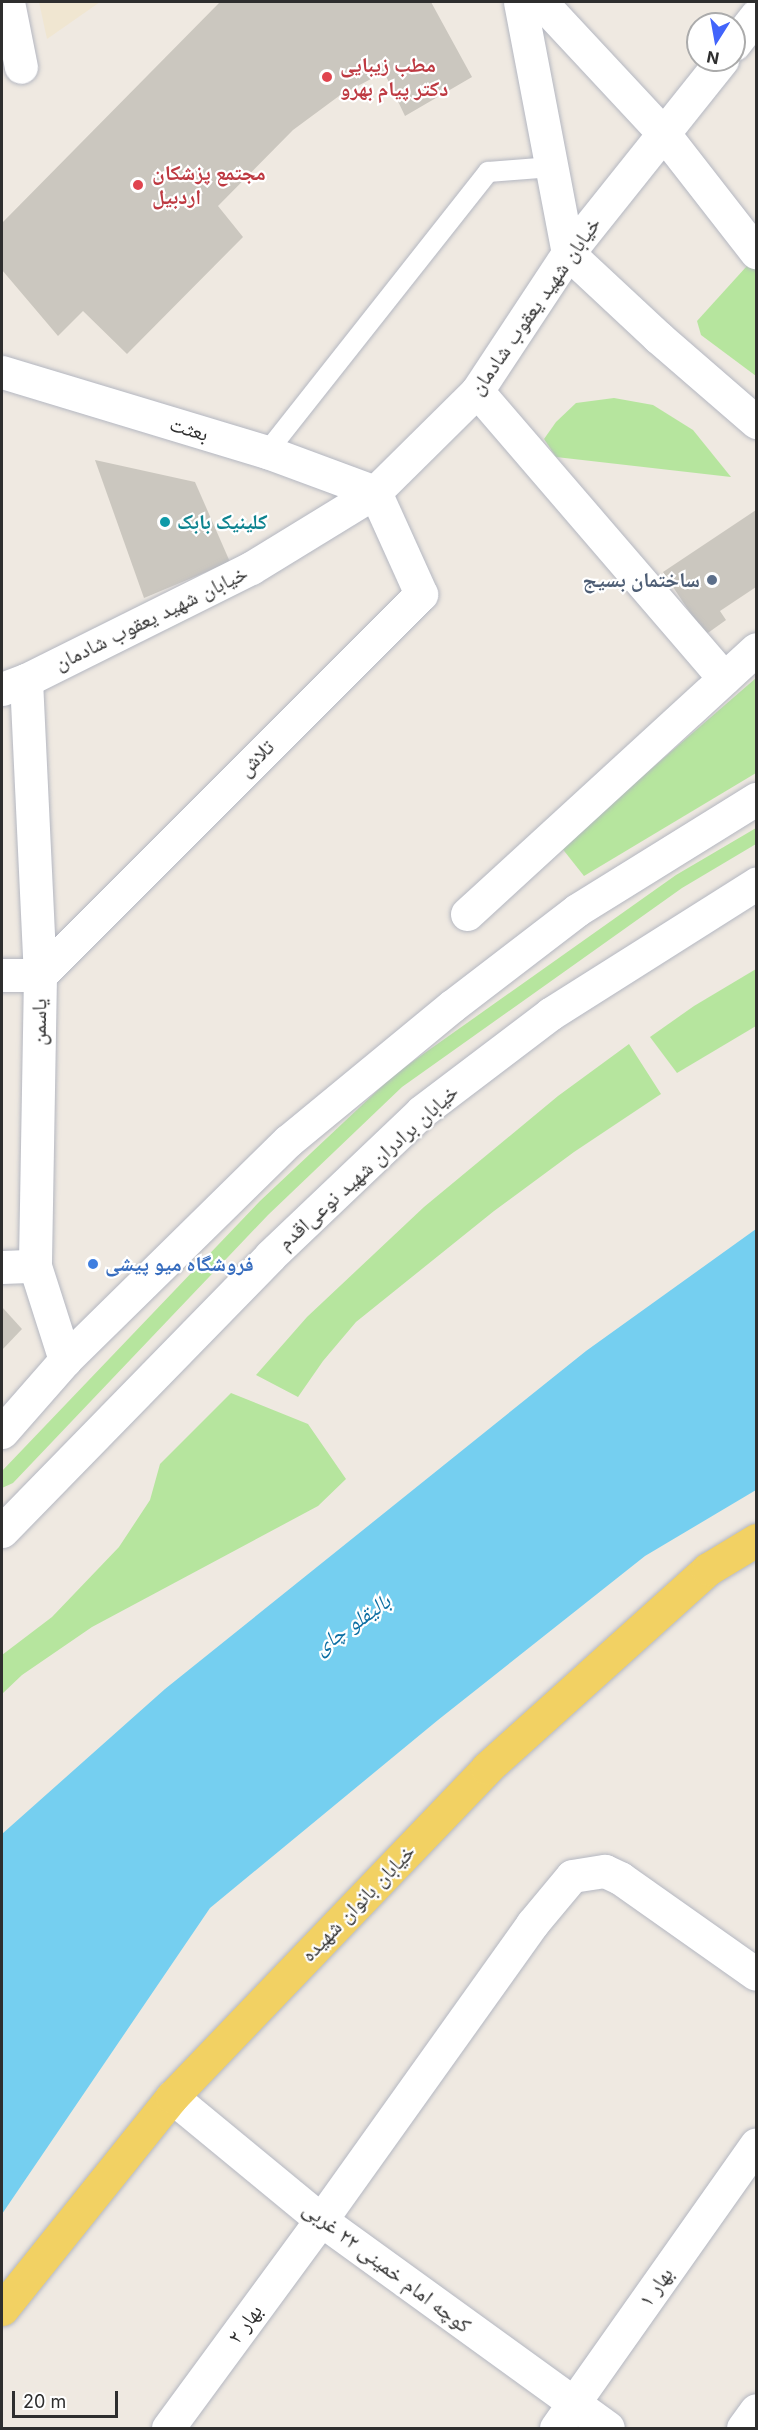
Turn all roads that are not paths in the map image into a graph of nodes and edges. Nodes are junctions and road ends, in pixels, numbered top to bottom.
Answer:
1 (8, 2) edge
2 (520, 2) edge
3 (541, 2) edge
4 (756, 16) edge
5 (746, 29) edge
6 (21, 67) dead end
7 (712, 72) edge
8 (663, 134) junction
9 (552, 167) junction
10 (756, 252) edge
11 (568, 253) junction
12 (2, 372) edge
13 (477, 391) junction
14 (756, 422) edge
15 (267, 452) junction
16 (375, 492) junction
17 (756, 649) edge
18 (724, 678) junction
19 (14, 684) edge
20 (756, 799) edge
21 (756, 884) edge
22 (467, 914) dead end
23 (2, 975) edge
24 (40, 975) junction
25 (35, 1266) junction
26 (2, 1267) edge
27 (65, 1360) junction
28 (2, 1432) edge
29 (2, 1531) edge
30 (756, 1540) edge
31 (756, 1974) edge
32 (172, 2097) junction
33 (756, 2144) edge
34 (321, 2220) junction
35 (2, 2309) edge
36 (756, 2410) edge
37 (565, 2416) edge
38 (168, 2428) edge
39 (608, 2428) edge
40 (743, 2428) edge

1 - 6 street
2 - 9 street
3 - 8 street
4 - 5 street
7 - 8 street, خیابان شهید یعقوب شادمان
8 - 10 street
8 - 11 street, خیابان شهید یعقوب شادمان
9 - 11 street
9 - 15 lane
11 - 13 street, خیابان شهید یعقوب شادمان
11 - 14 street
12 - 15 street, بعثت
13 - 16 street, خیابان شهید یعقوب شادمان
13 - 18 street
15 - 16 street, بعثت
16 - 19 street, خیابان شهید یعقوب شادمان
16 - 24 street, تلاش
17 - 18 street
18 - 22 street
19 - 24 street, یاسمن
20 - 27 street
21 - 29 street, خیابان برادران شهید نوعی‌اقدم
23 - 24 street
24 - 25 street, یاسمن
25 - 26 street
25 - 27 street, یاسمن
27 - 28 street
30 - 32 main road, خیابان بانوان شهیده
31 - 34 street, بهار ۲
32 - 34 street, کوچه امام خمینی ۲۲ غربی
32 - 35 main road, خیابان بانوان شهیده
33 - 37 street, بهار ۱
34 - 37 street, کوچه امام خمینی ۲۲ غربی
34 - 38 street, بهار ۲
36 - 40 street
37 - 39 street, کوچه امام خمینی ۲۲ غربی

